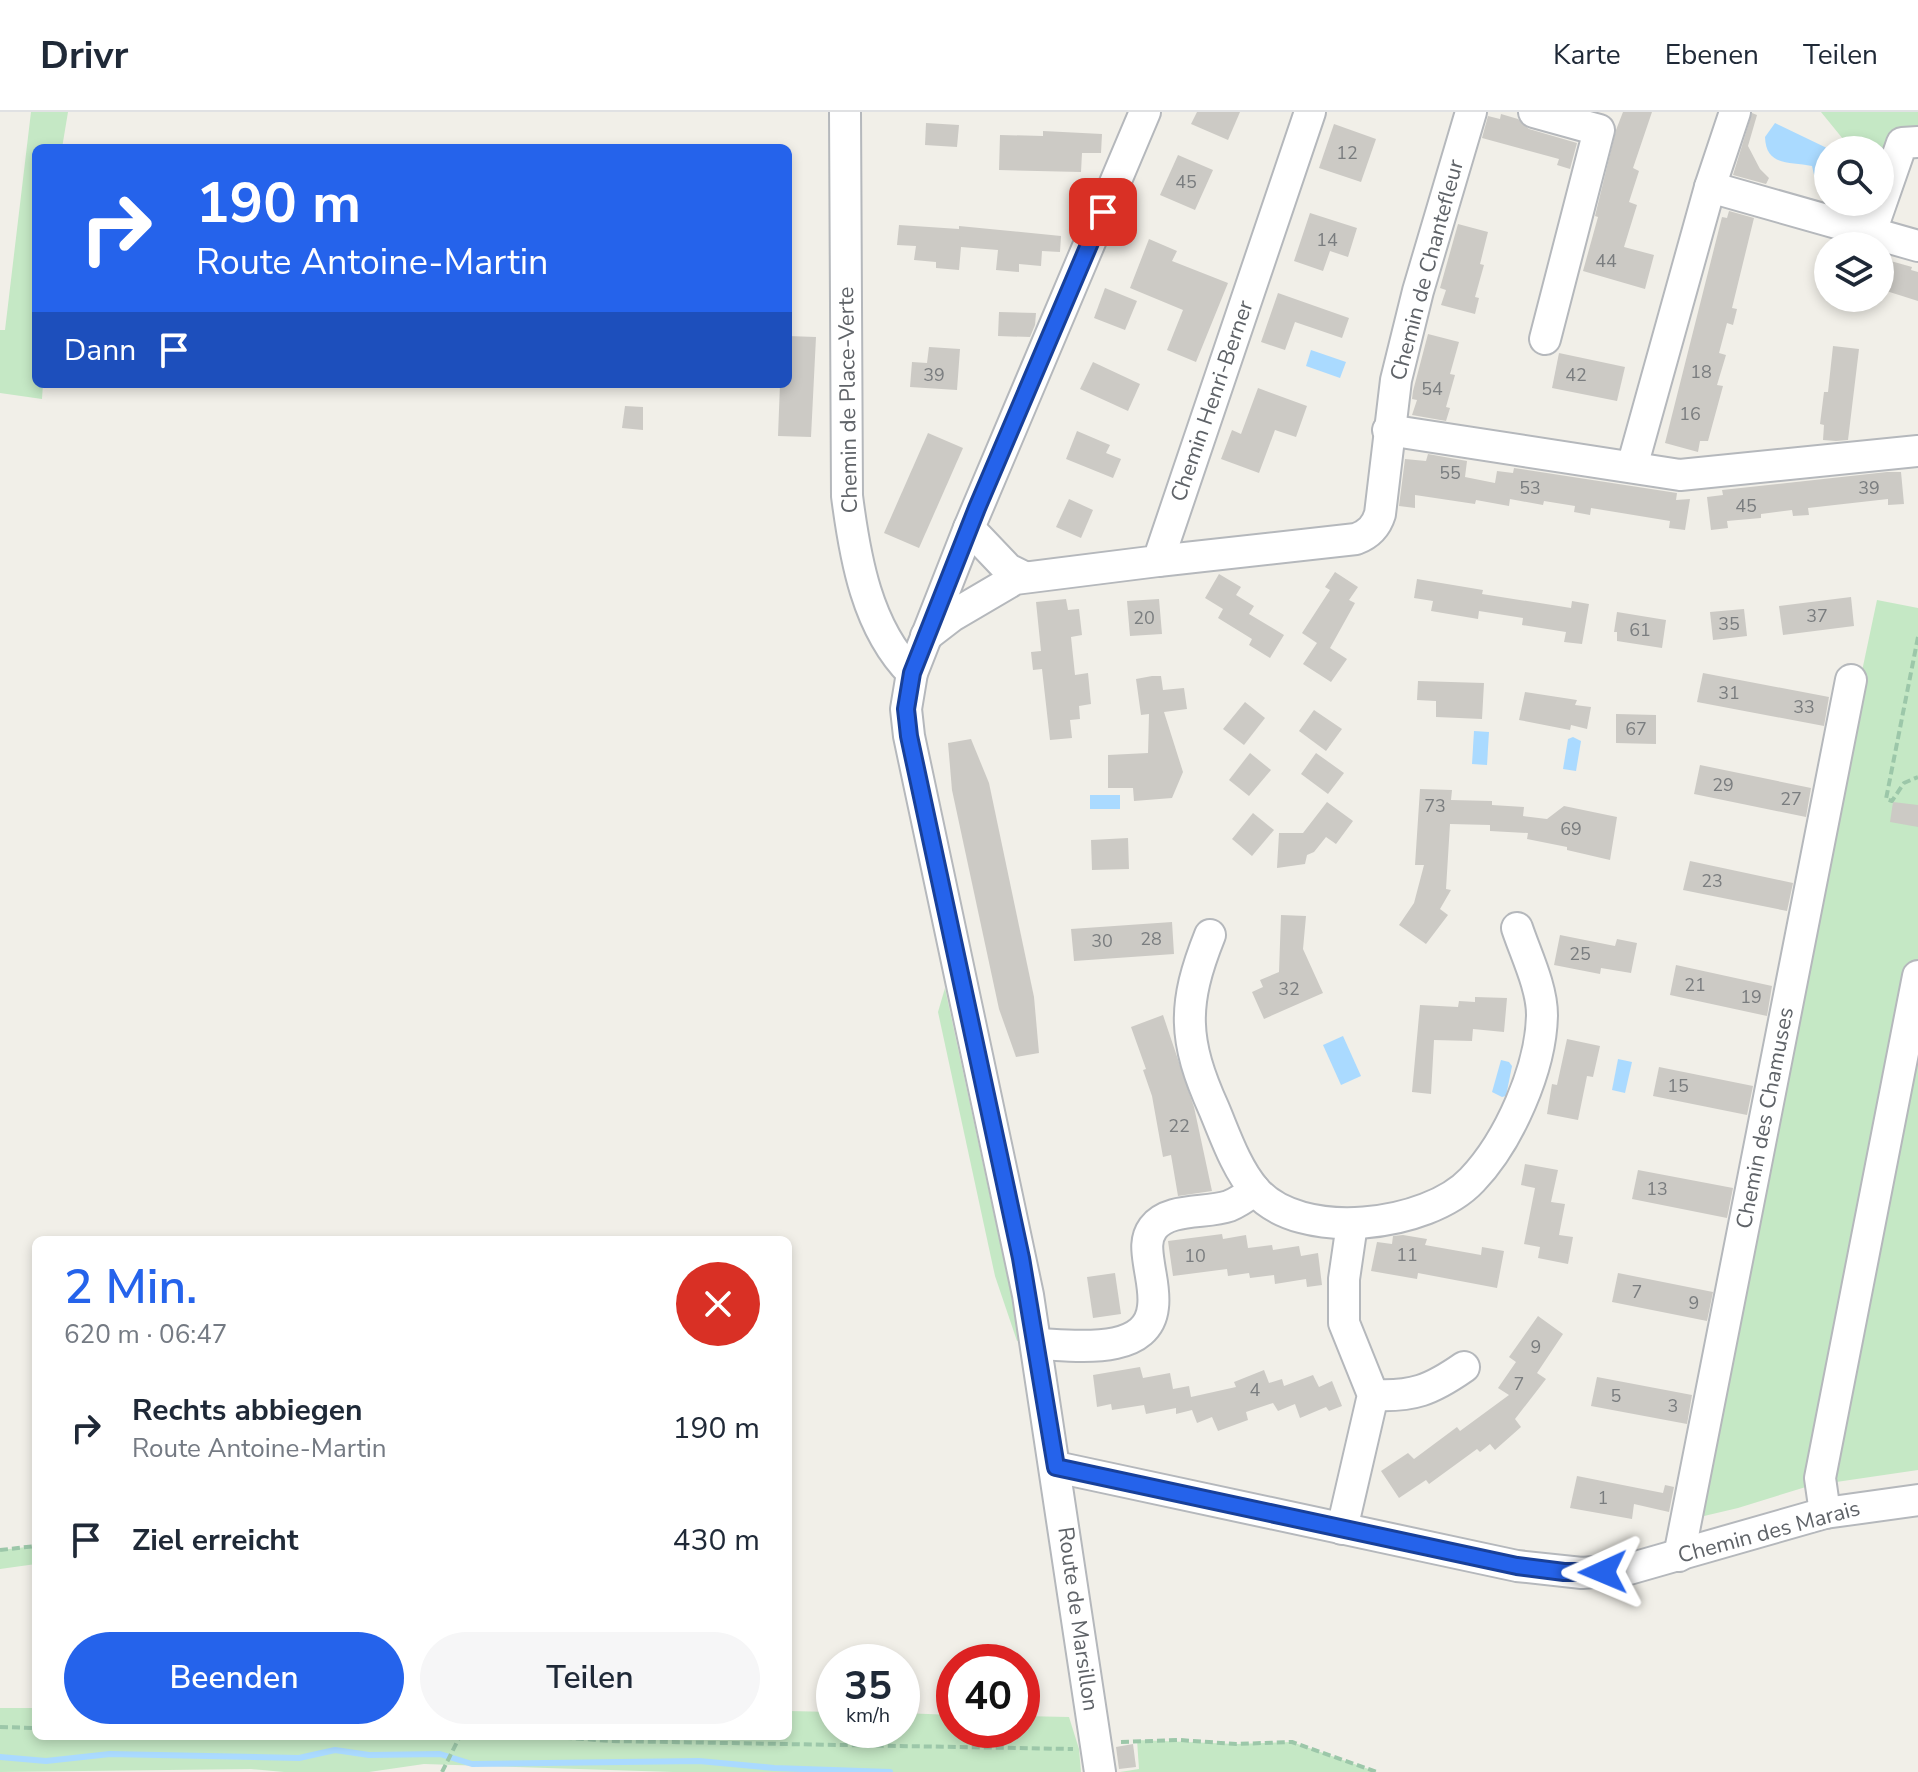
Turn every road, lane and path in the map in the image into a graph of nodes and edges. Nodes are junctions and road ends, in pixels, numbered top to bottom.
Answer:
1 (845, 112) edge
2 (1145, 112) edge
3 (1310, 112) edge
4 (1471, 112) edge
5 (1534, 112) edge
6 (1735, 112) edge
7 (1918, 142) edge
8 (1710, 187) junction
9 (1871, 232) joint
10 (1894, 239) edge
11 (1918, 246) edge
12 (1545, 339) dead end
13 (1388, 430) junction
14 (1918, 451) edge
15 (1632, 467) junction
16 (969, 528) junction
17 (1158, 561) junction
18 (1024, 577) junction
19 (926, 636) junction
20 (1918, 637) edge
21 (912, 673) junction
22 (1851, 680) dead end
23 (1918, 777) edge
24 (1517, 928) dead end
25 (1210, 935) dead end
26 (1918, 976) edge
27 (1255, 1190) junction
28 (1352, 1224) junction
29 (1036, 1344) junction
30 (1464, 1367) dead end
31 (1373, 1395) junction
32 (1056, 1467) junction
33 (1918, 1500) edge
34 (1825, 1513) junction
35 (1342, 1529) junction
36 (32, 1546) edge
37 (0, 1550) edge
38 (1679, 1556) junction
39 (0, 1727) edge
40 (32, 1728) edge
41 (458, 1740) edge
42 (597, 1740) edge
43 (1098, 1759) edge
44 (442, 1772) edge
45 (1377, 1772) edge

1 - 21 street, Chemin de Place-Verte
2 - 16 street, Route de Marsillon
3 - 17 street, Chemin Henri-Berner
4 - 13 street, Chemin de Chantefleur
5 - 12 street
6 - 8 street
7 - 9 street
8 - 9 street
8 - 15 street
10 - 11 street
13 - 15 street
13 - 17 street, Chemin de Chantefleur
14 - 15 street
16 - 18 street
16 - 19 street, Route de Marsillon
17 - 18 street
18 - 19 street
19 - 21 street, Route de Marsillon
20 - 23 path
21 - 29 street, Route de Marsillon
22 - 38 street, Chemin des Chamuses
24 - 28 street
25 - 27 street
26 - 34 street
27 - 28 street
27 - 29 street
28 - 31 street
29 - 32 street, Route de Marsillon
30 - 31 street
31 - 35 street
32 - 35 street, Chemin des Marais
32 - 43 street, Route de Marsillon
33 - 34 street, Chemin des Marais
34 - 38 street, Chemin des Marais
35 - 38 street, Chemin des Marais
36 - 37 path
39 - 40 path
41 - 44 path
42 - 43 path
43 - 45 path

